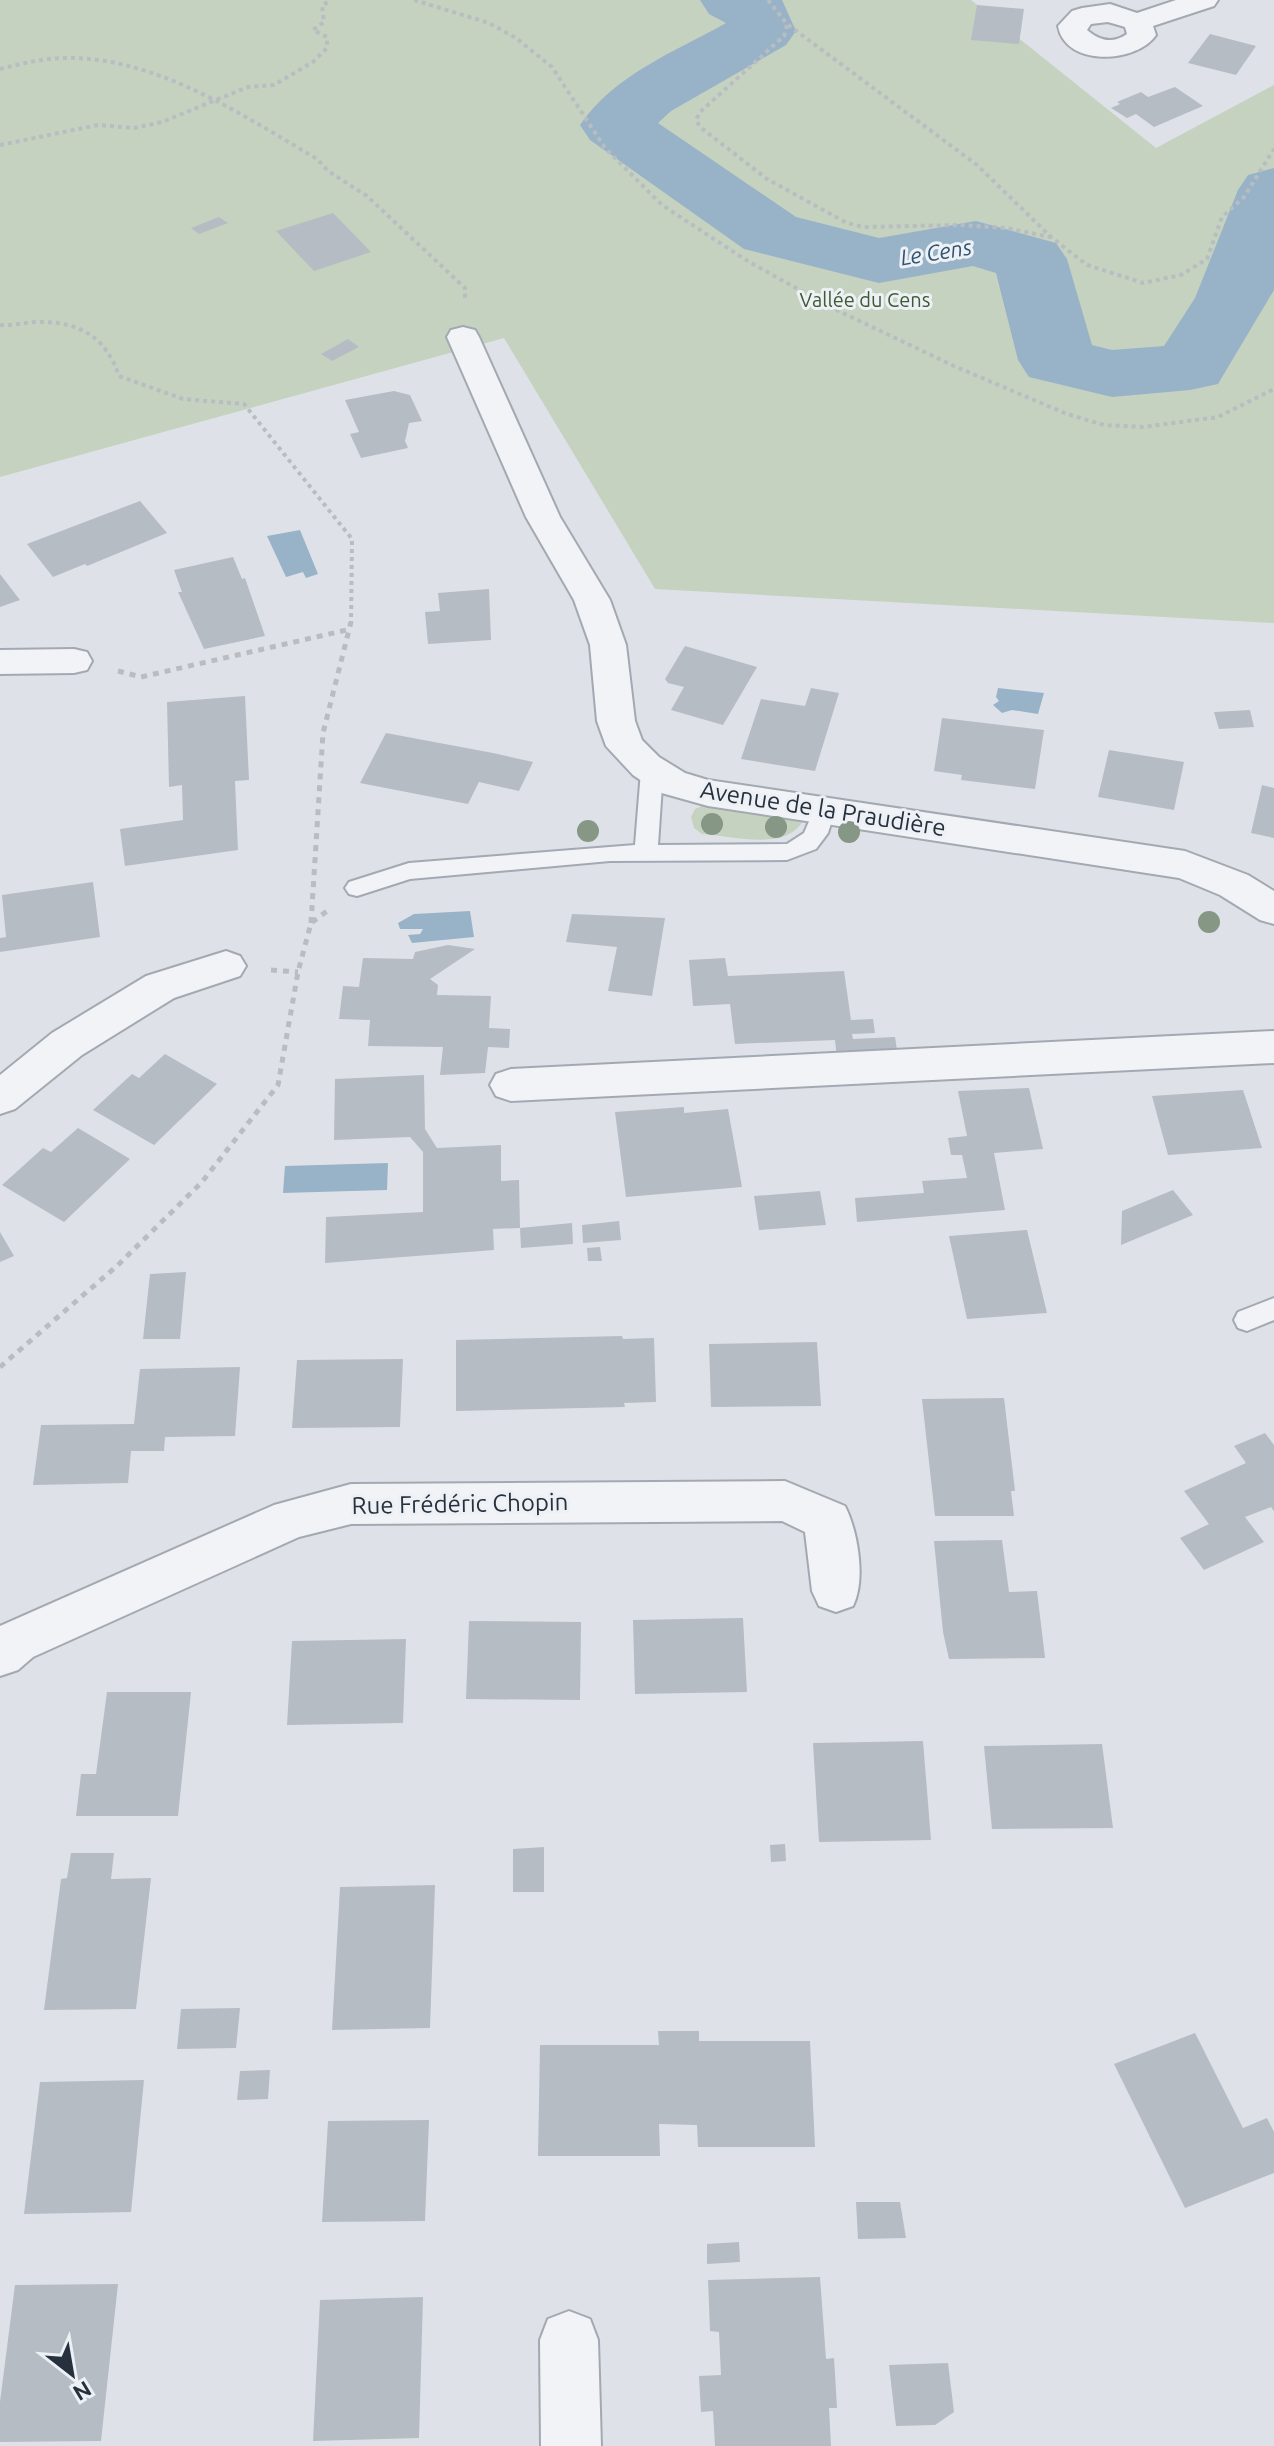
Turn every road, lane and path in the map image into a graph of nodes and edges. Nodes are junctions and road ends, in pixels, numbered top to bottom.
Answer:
1 (330, 0) edge
2 (414, 0) edge
3 (768, 0) edge
4 (1204, 0) edge
5 (1137, 22) dead end
6 (787, 24) junction
7 (0, 69) edge
8 (210, 100) junction
9 (0, 145) edge
10 (1274, 149) edge
11 (1051, 237) junction
12 (465, 288) dead end
13 (0, 325) edge
14 (463, 337) dead end
15 (1274, 389) edge
16 (351, 629) junction
17 (74, 661) joint
18 (0, 662) edge
19 (652, 771) junction
20 (824, 811) junction
21 (646, 855) junction
22 (357, 888) joint
23 (1274, 910) edge
24 (311, 923) junction
25 (226, 966) dead end
26 (1274, 1047) edge
27 (511, 1085) dead end
28 (0, 1098) edge
29 (1274, 1309) edge
30 (1247, 1320) dead end
31 (0, 1367) edge
32 (836, 1591) dead end
33 (0, 1654) edge
34 (569, 2340) dead end
35 (571, 2446) edge

1 - 8 path
2 - 15 path
3 - 6 path
4 - 5 street
6 - 11 path
6 - 11 path
7 - 8 path
8 - 9 path
8 - 12 path
10 - 11 path
13 - 16 path
14 - 19 street, Avenue de la Praudière
16 - 17 path
16 - 24 path
17 - 18 street
19 - 20 street, Avenue de la Praudière
19 - 21 lane
20 - 21 lane
20 - 23 street, Avenue de la Praudière
21 - 22 lane
22 - 24 path
24 - 31 path
25 - 28 street
26 - 27 street
29 - 30 lane
32 - 33 street, Rue Frédéric Chopin
34 - 35 street

